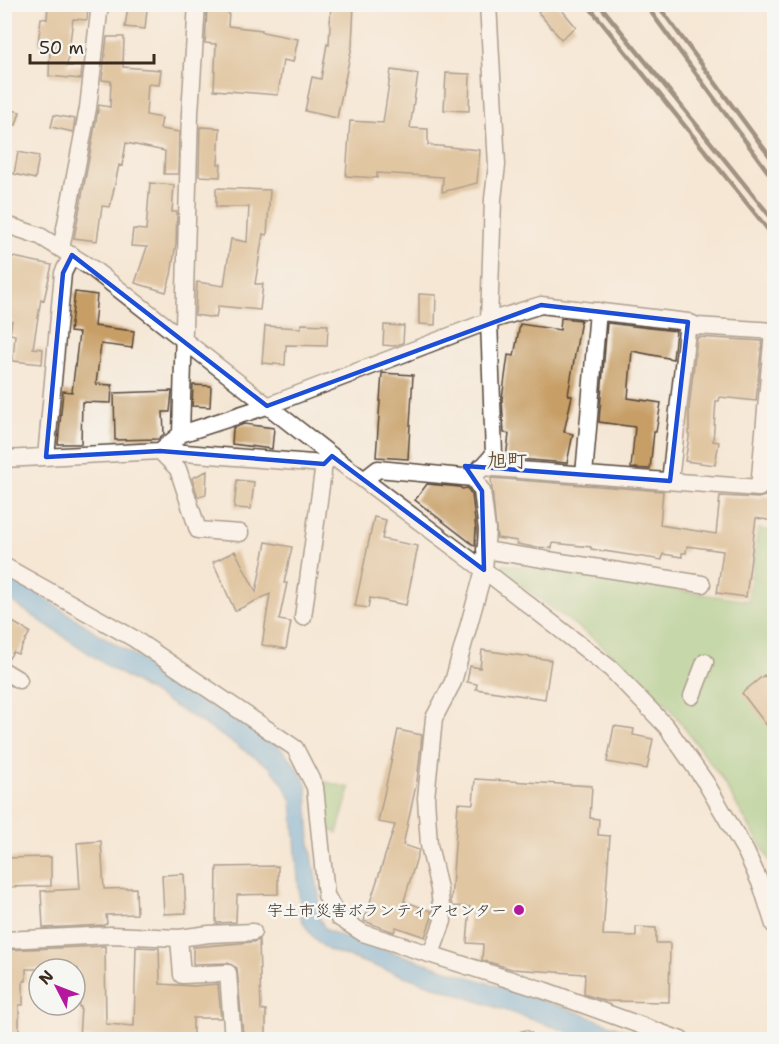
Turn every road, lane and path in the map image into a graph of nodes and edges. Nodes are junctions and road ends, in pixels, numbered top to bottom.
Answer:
1 (100, 4) edge
2 (197, 4) edge
3 (488, 4) edge
4 (4, 224) edge
5 (67, 252) junction
6 (598, 312) junction
7 (489, 321) junction
8 (688, 322) junction
9 (774, 331) edge
10 (184, 339) junction
11 (267, 406) junction
12 (181, 434) junction
13 (160, 452) junction
14 (46, 457) junction
15 (4, 459) edge
16 (328, 460) junction
17 (477, 472) junction
18 (584, 475) junction
19 (364, 480) junction
20 (670, 482) junction
21 (240, 533) dead end
22 (485, 550) junction
23 (4, 566) edge
24 (484, 570) junction
25 (702, 584) dead end
26 (303, 617) dead end
27 (705, 662) dead end
28 (692, 696) dead end
29 (774, 925) edge
30 (253, 932) dead end
31 (179, 938) junction
32 (4, 940) edge
33 (431, 954) junction
34 (233, 1040) edge
35 (681, 1040) edge

1 - 5 street
2 - 10 street
3 - 7 street
4 - 5 street
5 - 10 street
5 - 14 street
6 - 7 street
6 - 8 street
6 - 18 street
7 - 11 street
7 - 17 street
8 - 9 street
8 - 20 street
9 - 20 street
10 - 11 street
10 - 12 street
11 - 12 street
11 - 16 street
12 - 13 street
13 - 14 street
13 - 16 street
13 - 21 street
14 - 15 street
16 - 19 street
16 - 26 street
17 - 18 street
17 - 19 street
17 - 22 street
18 - 20 street
19 - 24 street
22 - 24 street
22 - 25 street
23 - 33 street
24 - 29 street
24 - 33 street
27 - 28 street
30 - 31 street
31 - 32 street
31 - 34 street
33 - 35 street

